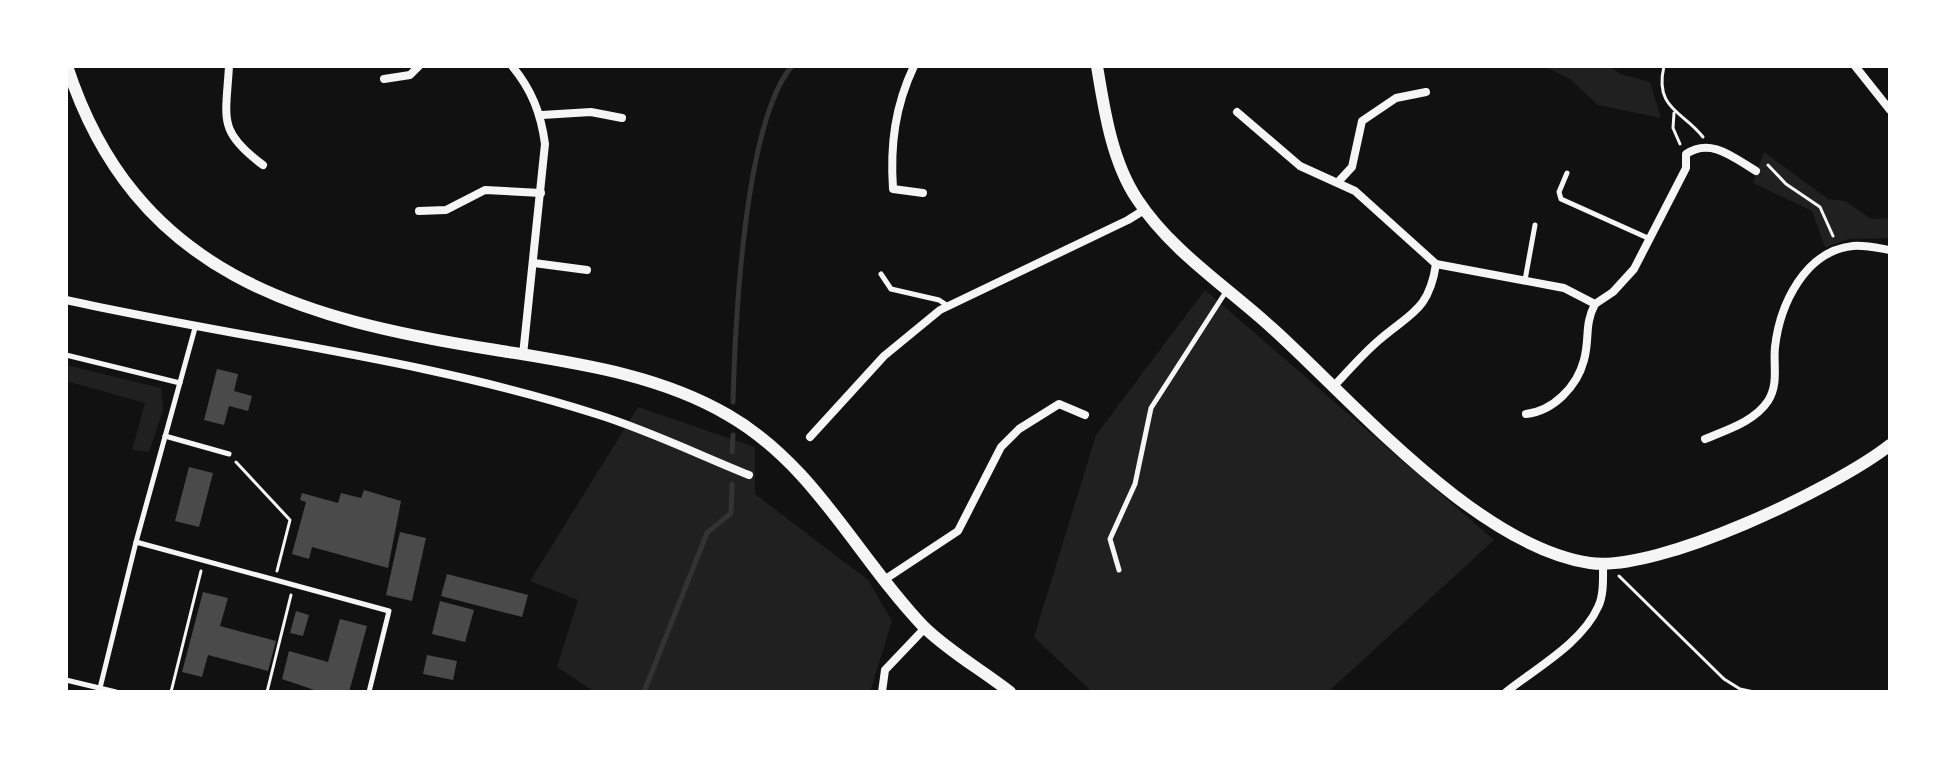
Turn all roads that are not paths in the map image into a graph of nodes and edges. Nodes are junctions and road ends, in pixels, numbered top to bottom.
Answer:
1 (67, 66) edge
2 (229, 66) edge
3 (419, 66) edge
4 (512, 66) edge
5 (914, 66) edge
6 (1097, 66) edge
7 (1855, 66) edge
8 (384, 79) dead end
9 (1426, 92) dead end
10 (1890, 110) edge
11 (1237, 112) dead end
12 (542, 115) junction
13 (622, 118) dead end
14 (263, 165) dead end
15 (1756, 171) road end
16 (1567, 173) dead end
17 (1339, 181) junction
18 (541, 193) junction
19 (923, 193) dead end
20 (1144, 210) junction
21 (419, 211) dead end
22 (1535, 225) dead end
23 (1651, 239) junction
24 (1890, 250) edge
25 (534, 263) junction
26 (1436, 264) junction
27 (587, 270) dead end
28 (881, 274) dead end
29 (1525, 280) junction
30 (1228, 289) junction
31 (66, 300) edge
32 (1595, 304) junction
33 (948, 306) junction
34 (195, 328) junction
35 (66, 355) edge
36 (523, 355) junction
37 (180, 383) junction
38 (1334, 386) junction
39 (1526, 414) dead end
40 (1085, 415) dead end
41 (165, 436) junction
42 (810, 437) dead end
43 (1705, 439) dead end
44 (1890, 445) edge
45 (229, 454) road end
46 (749, 475) dead end
47 (136, 542) junction
48 (1605, 564) junction
49 (1119, 570) dead end
50 (884, 580) junction
51 (925, 628) junction
52 (66, 680) edge
53 (100, 688) junction
54 (116, 692) edge
55 (369, 692) edge
56 (882, 692) edge
57 (1010, 692) edge
58 (1506, 692) edge

1 - 36 street
2 - 14 street
3 - 8 street
4 - 12 street
5 - 19 street
6 - 20 street
7 - 10 street
9 - 17 street
11 - 17 street
12 - 13 street
12 - 18 street
15 - 23 street
16 - 23 lane
17 - 26 street
18 - 21 street
18 - 25 street
20 - 30 street
20 - 33 street
22 - 29 lane
23 - 32 street
24 - 43 street
25 - 27 street
25 - 36 street
26 - 29 street
26 - 38 street
28 - 33 lane
29 - 32 street
30 - 38 street
30 - 49 lane
31 - 34 street
32 - 39 street
33 - 42 street
34 - 37 lane
34 - 46 street
35 - 37 lane
36 - 50 street
37 - 41 lane
38 - 48 street
40 - 50 street
41 - 45 lane
41 - 47 lane
44 - 48 street
47 - 53 lane
47 - 55 lane
48 - 58 street
50 - 51 street
51 - 56 street
51 - 57 street
52 - 53 lane
53 - 54 lane

